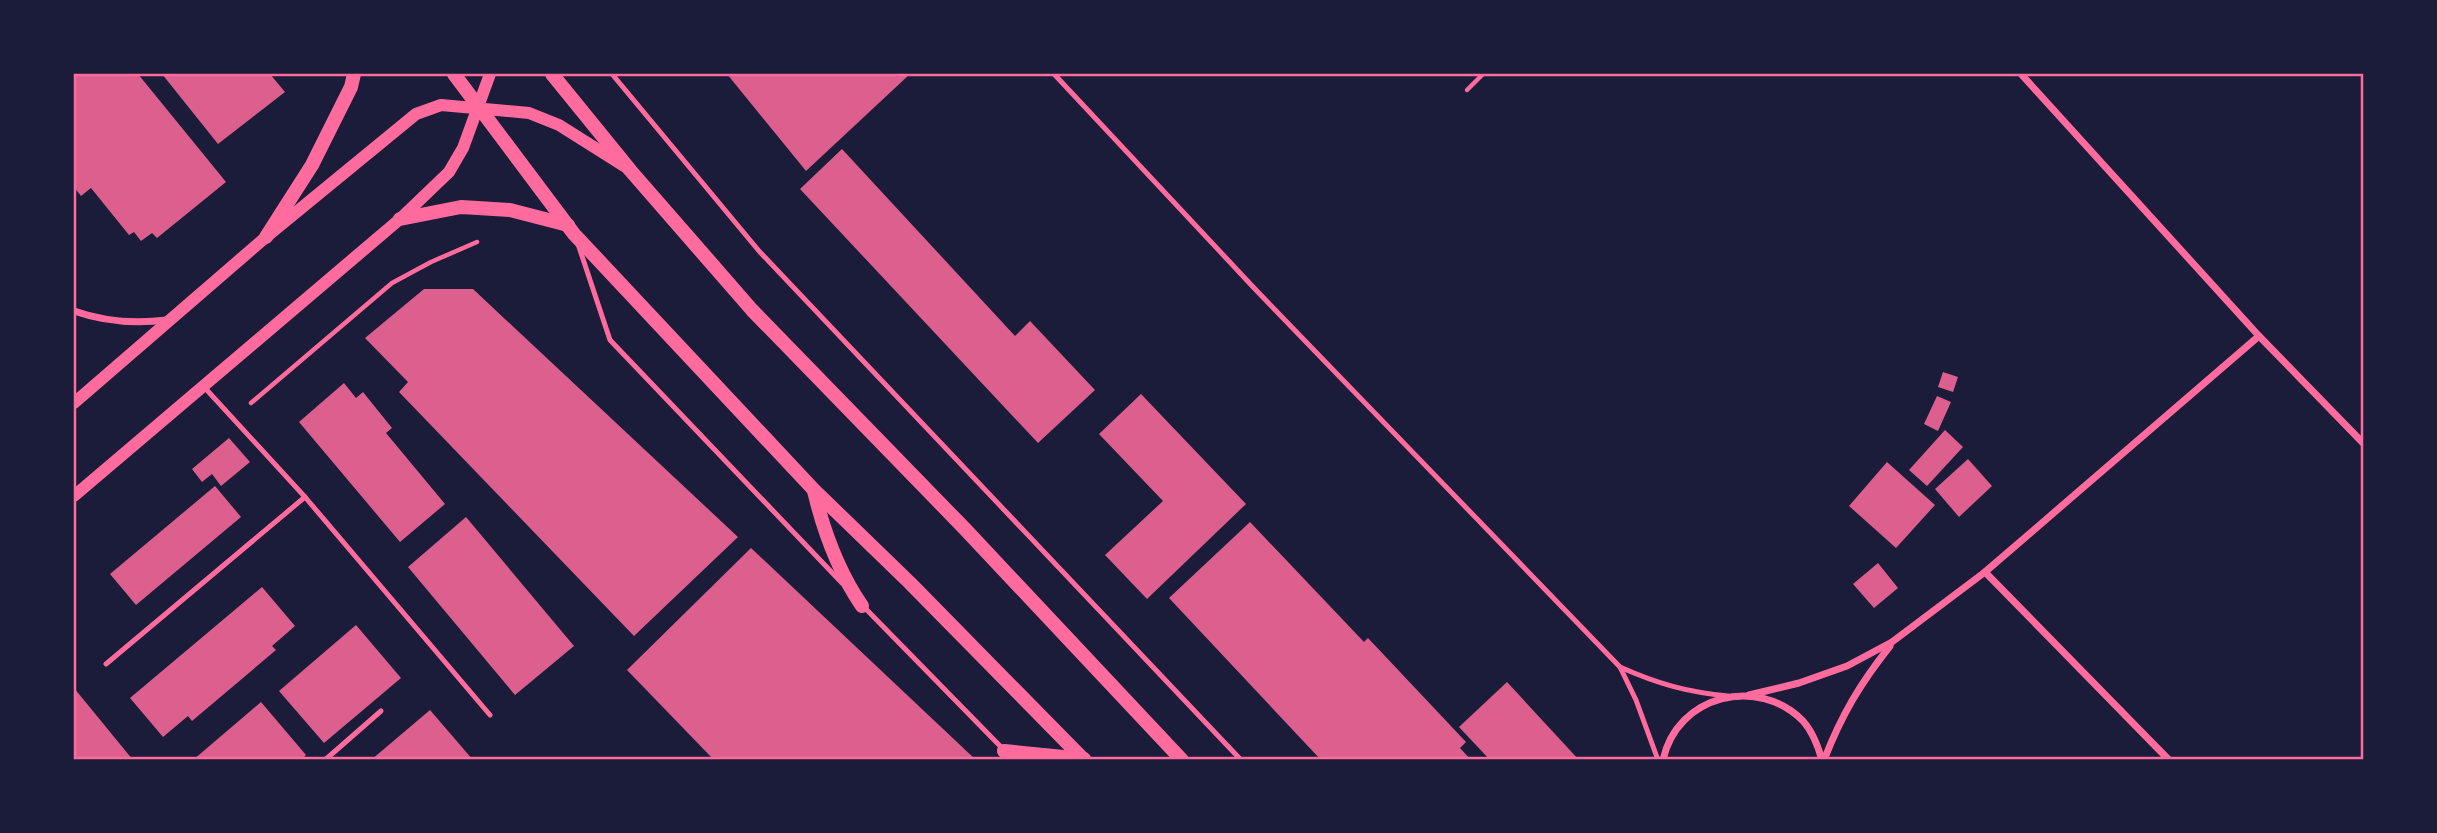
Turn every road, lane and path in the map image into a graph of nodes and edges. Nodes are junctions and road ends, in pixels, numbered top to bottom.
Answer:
1 (354, 74) edge
2 (454, 74) edge
3 (490, 74) edge
4 (552, 74) edge
5 (612, 74) edge
6 (1054, 74) edge
7 (1483, 74) edge
8 (2021, 74) edge
9 (1467, 90) dead end
10 (478, 108) junction
11 (630, 170) junction
12 (400, 219) junction
13 (571, 229) junction
14 (266, 237) junction
15 (477, 242) dead end
16 (74, 311) edge
17 (171, 319) junction
18 (2259, 336) junction
19 (203, 386) junction
20 (74, 403) edge
21 (233, 418) junction
22 (2364, 444) edge
23 (814, 490) junction
24 (74, 496) edge
25 (305, 497) junction
26 (1985, 572) junction
27 (862, 606) junction
28 (1892, 642) junction
29 (106, 664) dead end
30 (1620, 667) junction
31 (1749, 695) junction
32 (1728, 696) junction
33 (381, 711) dead end
34 (490, 715) dead end
35 (1009, 755) edge
36 (1084, 759) edge
37 (325, 760) edge
38 (1182, 760) edge
39 (1241, 760) edge
40 (1658, 760) edge
41 (1664, 760) edge
42 (1823, 760) edge
43 (2169, 760) edge

1 - 14 main road
2 - 10 main road
3 - 10 street
4 - 11 main road
5 - 39 lane
6 - 30 lane
7 - 9 path
8 - 18 street
10 - 11 street
10 - 12 street
10 - 13 main road
10 - 14 street
11 - 38 main road
12 - 13 main road
12 - 19 street
13 - 23 main road
13 - 27 lane
14 - 17 street
15 - 21 path
16 - 17 street
17 - 20 street
18 - 22 street
18 - 26 street
19 - 21 lane
19 - 24 street
21 - 25 lane
23 - 27 main road
23 - 36 main road
25 - 29 lane
25 - 34 lane
26 - 28 street
26 - 43 street
27 - 35 lane
28 - 31 street
28 - 42 street
30 - 32 lane
30 - 40 lane
31 - 32 street
31 - 42 street
32 - 41 street
33 - 37 lane
35 - 36 main road

